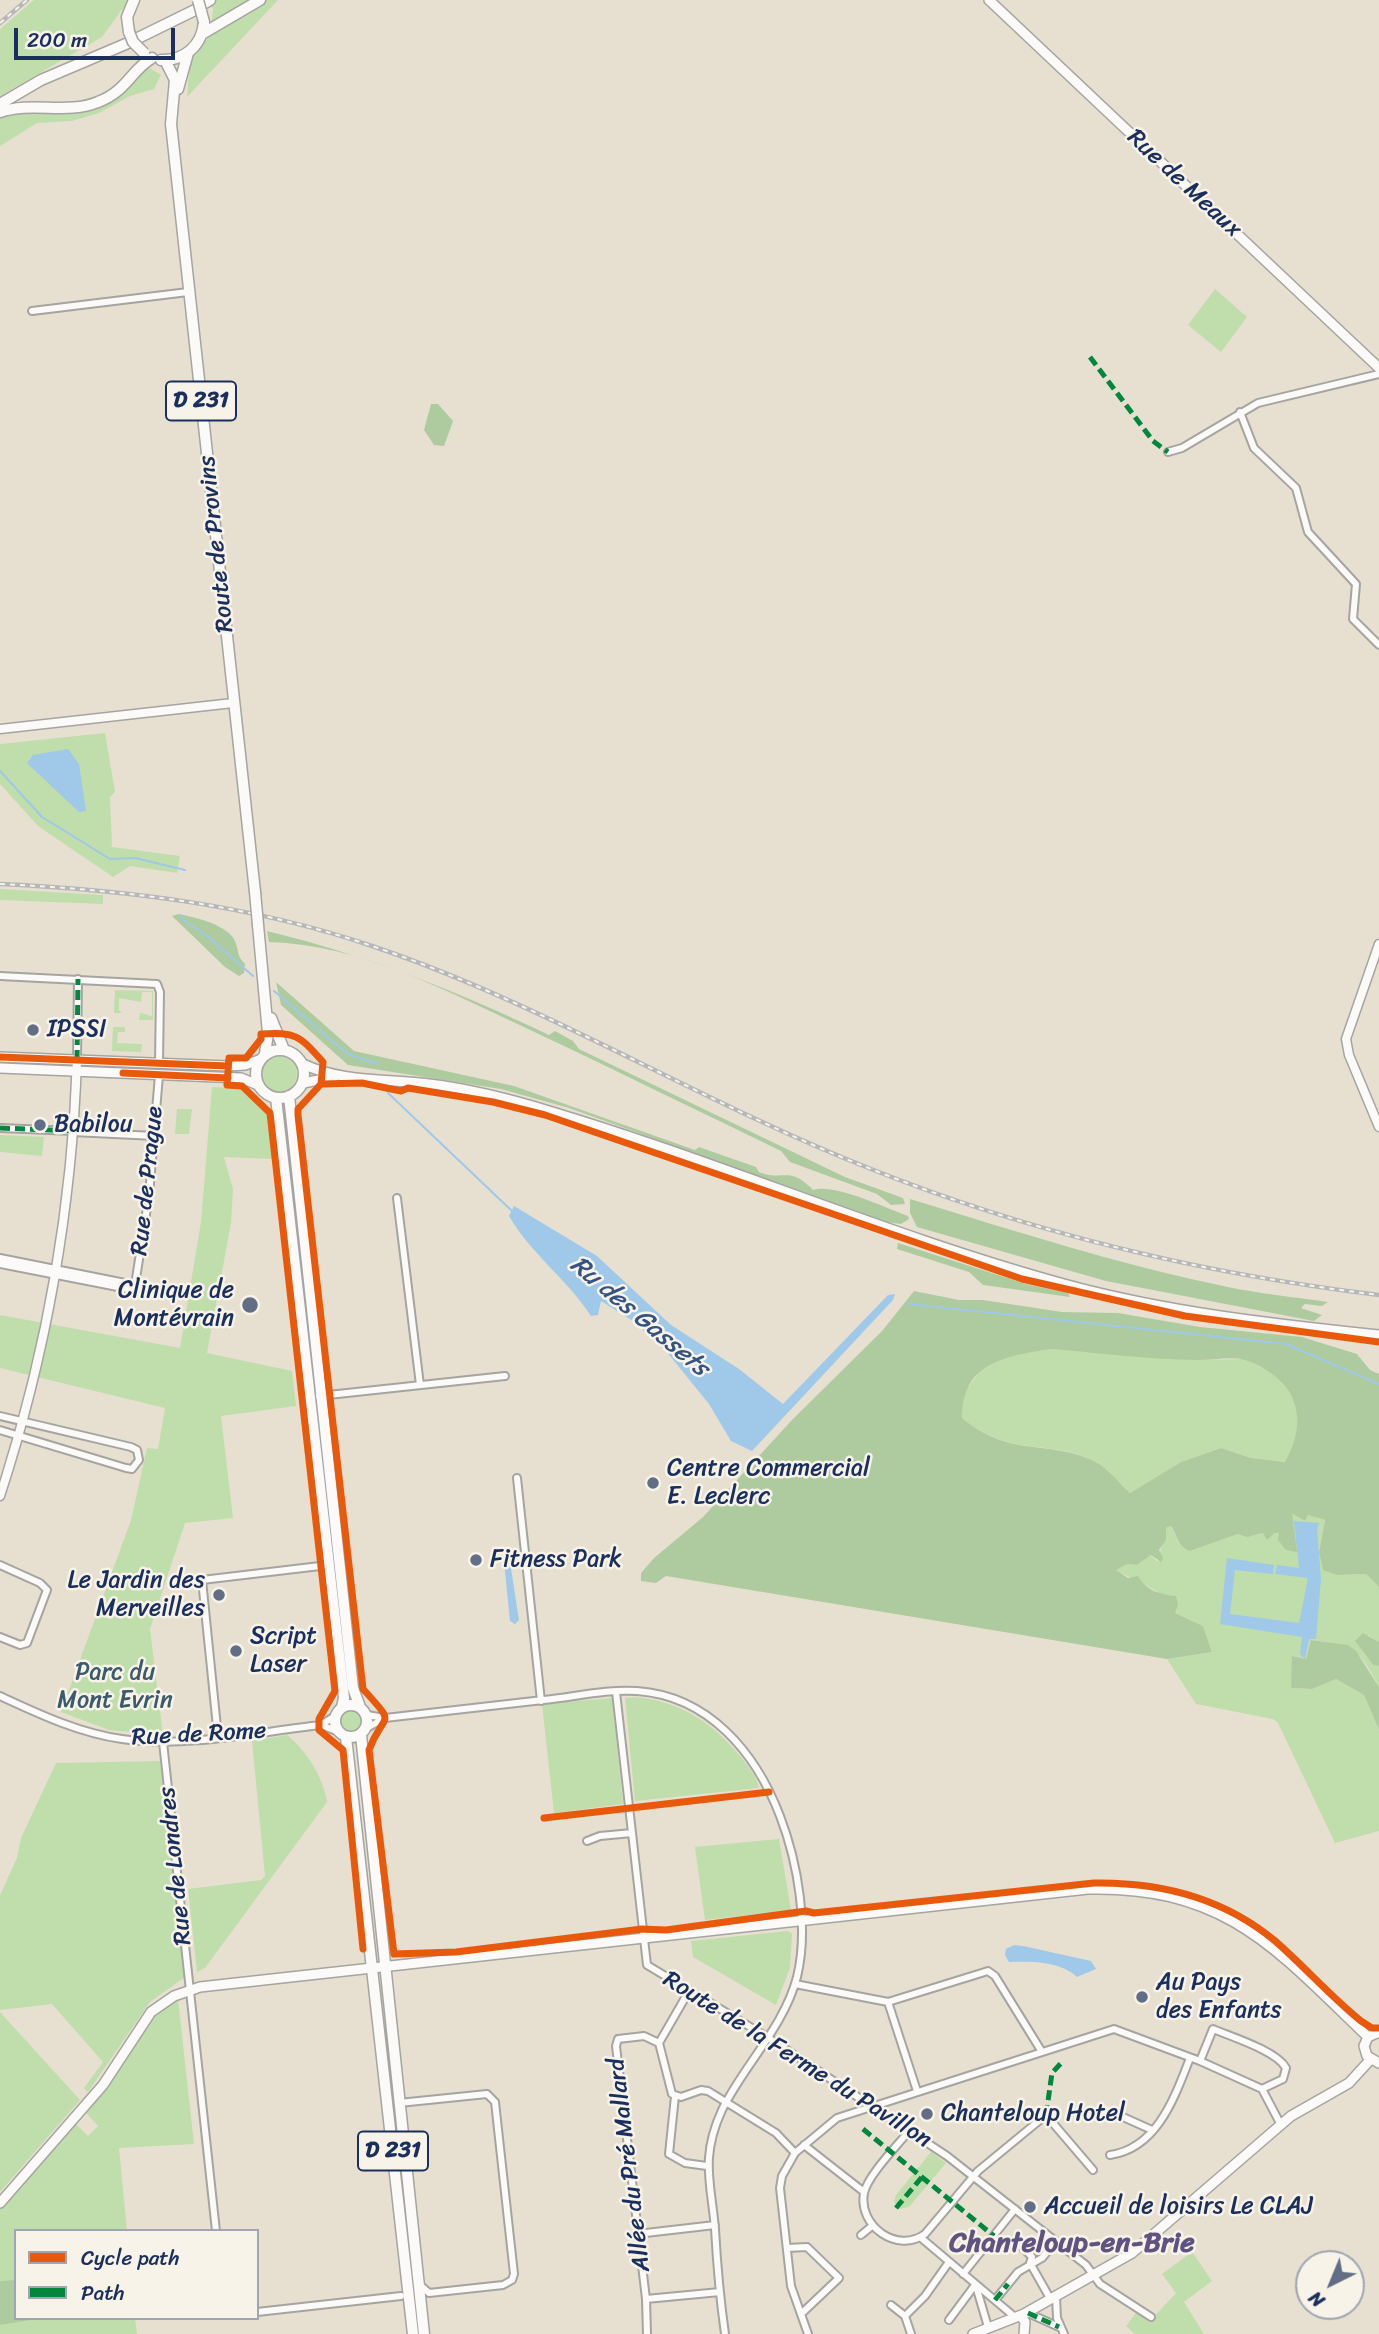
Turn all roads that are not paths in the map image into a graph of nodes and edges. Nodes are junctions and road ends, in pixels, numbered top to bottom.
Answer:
1 (134, 0) edge
2 (260, 0) edge
3 (989, 0) edge
4 (201, 3) edge
5 (202, 34) junction
6 (131, 37) junction
7 (188, 53) junction
8 (148, 55) junction
9 (165, 60) junction
10 (0, 102) edge
11 (0, 112) edge
12 (171, 113) junction
13 (188, 292) junction
14 (32, 311) dead end
15 (1379, 369) edge
16 (1379, 374) edge
17 (1240, 412) junction
18 (1168, 452) dead end
19 (1379, 645) edge
20 (233, 703) junction
21 (0, 729) edge
22 (1379, 944) edge
23 (0, 976) edge
24 (78, 979) junction
25 (265, 997) junction
26 (284, 1049) junction
27 (0, 1057) edge
28 (262, 1057) junction
29 (159, 1059) junction
30 (303, 1064) junction
31 (76, 1066) junction
32 (0, 1068) edge
33 (159, 1075) junction
34 (343, 1076) junction
35 (303, 1083) junction
36 (258, 1085) junction
37 (289, 1096) junction
38 (276, 1098) junction
39 (1379, 1127) edge
40 (0, 1128) edge
41 (73, 1131) junction
42 (155, 1136) junction
43 (397, 1198) dead end
44 (0, 1258) edge
45 (0, 1264) edge
46 (55, 1272) junction
47 (1379, 1335) edge
48 (505, 1376) dead end
49 (420, 1385) junction
50 (316, 1396) junction
51 (0, 1416) edge
52 (22, 1422) junction
53 (0, 1430) edge
54 (19, 1436) junction
55 (517, 1478) dead end
56 (0, 1496) edge
57 (328, 1552) junction
58 (0, 1565) edge
59 (320, 1566) junction
60 (331, 1574) junction
61 (0, 1637) edge
62 (616, 1692) junction
63 (0, 1696) edge
64 (541, 1701) junction
65 (364, 1711) junction
66 (339, 1712) junction
67 (385, 1718) junction
68 (321, 1725) junction
69 (364, 1731) junction
70 (343, 1734) junction
71 (218, 1737) junction
72 (163, 1742) junction
73 (632, 1833) junction
74 (587, 1841) dead end
75 (800, 1921) junction
76 (643, 1938) junction
77 (379, 1967) junction
78 (794, 1984) junction
79 (190, 1990) junction
80 (689, 1991) junction
81 (888, 2002) junction
82 (1379, 2032) edge
83 (767, 2037) junction
84 (1368, 2037) junction
85 (659, 2043) junction
86 (1042, 2052) junction
87 (1191, 2058) junction
88 (1200, 2061) junction
89 (1375, 2061) edge
90 (1262, 2089) junction
91 (917, 2091) junction
92 (675, 2096) junction
93 (727, 2102) junction
94 (400, 2103) junction
95 (872, 2108) junction
96 (1114, 2113) dead end
97 (1281, 2125) junction
98 (1152, 2130) junction
99 (909, 2131) junction
100 (804, 2145) junction
101 (796, 2153) junction
102 (1110, 2155) dead end
103 (707, 2166) junction
104 (1093, 2169) dead end
105 (974, 2176) junction
106 (864, 2192) junction
107 (0, 2203) edge
108 (1015, 2209) junction
109 (715, 2225) junction
110 (872, 2226) junction
111 (216, 2229) edge
112 (637, 2234) junction
113 (861, 2235) dead end
114 (920, 2237) junction
115 (1056, 2241) junction
116 (1020, 2245) dead end
117 (787, 2248) junction
118 (949, 2262) junction
119 (1030, 2263) junction
120 (963, 2274) junction
121 (1094, 2276) junction
122 (413, 2284) junction
123 (975, 2285) junction
124 (720, 2292) junction
125 (429, 2293) junction
126 (401, 2296) junction
127 (1053, 2298) junction
128 (646, 2299) junction
129 (995, 2300) junction
130 (415, 2304) junction
131 (891, 2305) dead end
132 (259, 2312) edge
133 (801, 2314) junction
134 (1022, 2315) junction
135 (905, 2316) junction
136 (1150, 2317) dead end
137 (948, 2320) dead end
138 (988, 2327) junction
139 (1059, 2327) junction
140 (413, 2334) edge
141 (424, 2334) edge
142 (647, 2334) edge
143 (725, 2334) edge
144 (808, 2334) edge
145 (911, 2334) edge
146 (973, 2334) edge
147 (1024, 2334) edge
148 (1064, 2334) edge

1 - 6 main road
2 - 5 main road
3 - 15 main road, Rue de Meaux
4 - 5 main road, bridge
4 - 6 main road
5 - 7 main road
6 - 8 main road, bridge
6 - 10 main road
7 - 9 main road
7 - 12 main road, D 231
8 - 9 main road
8 - 11 main road
9 - 12 main road, D 231
12 - 13 main road, Route de Provins / D 231
13 - 14 street
13 - 20 main road, Route de Provins / D 231
16 - 17 street
17 - 18 street
17 - 19 street
20 - 21 street
20 - 25 main road, Route de Provins / D 231, bridge
22 - 39 street
23 - 24 street
24 - 29 street
24 - 31 street
25 - 26 main road, D 231
25 - 28 main road, D 231
26 - 28 main road
26 - 30 main road, D 231
27 - 31 main road
28 - 29 main road
28 - 36 main road, D 231
29 - 31 main road
30 - 34 main road
30 - 35 main road
31 - 32 main road
31 - 33 main road
31 - 41 street
33 - 36 main road
33 - 42 street, Rue de Prague
34 - 35 main road
34 - 47 main road
35 - 37 main road
36 - 38 main road
37 - 38 main road
37 - 50 main road
38 - 50 main road
40 - 41 street
41 - 42 street
41 - 46 street
42 - 46 street, Rue de Prague
43 - 49 street
44 - 46 street
45 - 46 street
46 - 52 street
48 - 49 street
49 - 50 street
50 - 57 main road
50 - 65 main road
51 - 52 street
52 - 54 street
52 - 54 street
53 - 54 street
54 - 56 street
55 - 64 street
57 - 59 street
57 - 60 main road
58 - 61 street
59 - 60 street
59 - 71 street
60 - 66 main road
62 - 64 street
62 - 73 street, Route de la Ferme du Pavillon
62 - 75 street
63 - 72 street, Rue de Rome
64 - 67 street
65 - 66 main road
65 - 67 street
65 - 69 main road
66 - 68 street
66 - 70 main road
67 - 69 street
68 - 70 street
68 - 71 street, Rue de Rome
69 - 70 main road
69 - 77 main road, D 231
70 - 77 main road, D 231
71 - 72 street, Rue de Rome
72 - 79 street, Rue de Londres
73 - 74 street
73 - 76 street, Route de la Ferme du Pavillon
75 - 76 main road
75 - 78 street
75 - 84 main road
76 - 77 main road
76 - 80 street, Route de la Ferme du Pavillon
77 - 79 main road
77 - 94 main road, D 231
77 - 122 main road, D 231
78 - 81 street
78 - 83 street
79 - 107 main road
79 - 111 street, Rue de Londres
80 - 83 street, Route de la Ferme du Pavillon
80 - 85 street
81 - 86 street
81 - 91 street
82 - 84 main road
83 - 93 street
83 - 95 street, Route de la Ferme du Pavillon
84 - 89 main road
85 - 92 street
85 - 112 street, Allée du Pré Mallard
86 - 87 street
86 - 91 street
87 - 88 street
87 - 98 street
88 - 90 street
88 - 90 street
89 - 97 main road
90 - 97 street
91 - 95 street
92 - 93 street
92 - 103 street
93 - 101 street
93 - 103 street
94 - 122 main road, D 231
94 - 125 street
95 - 99 street, Route de la Ferme du Pavillon
95 - 100 street
96 - 98 street
97 - 121 main road
98 - 102 street
99 - 105 street, Route de la Ferme du Pavillon
99 - 106 street
100 - 101 street
100 - 106 street
101 - 117 street
103 - 109 street
104 - 105 street
105 - 108 street, Route de la Ferme du Pavillon
105 - 114 street
106 - 110 street
108 - 115 street, Route de la Ferme du Pavillon
108 - 120 street
109 - 112 street
109 - 124 street
110 - 113 street
110 - 114 street
112 - 128 street, Allée du Pré Mallard
114 - 118 street
115 - 119 street
115 - 121 street, Route de la Ferme du Pavillon
116 - 119 street
117 - 133 street
117 - 133 street
118 - 120 street
118 - 135 street
119 - 127 street
119 - 129 street
120 - 123 street
121 - 127 main road
121 - 136 street, Route de la Ferme du Pavillon
122 - 125 street
122 - 126 street
122 - 130 main road, D 231
123 - 129 street
123 - 137 street
123 - 138 street
124 - 128 street
124 - 143 street
125 - 130 street
126 - 130 street
126 - 132 street
127 - 134 main road
127 - 139 street
128 - 142 street, Allée du Pré Mallard
129 - 134 street
130 - 140 main road, D 231
130 - 141 main road, D 231
131 - 135 street
133 - 144 street
134 - 138 main road
134 - 139 street
134 - 147 main road
135 - 145 street
138 - 146 main road
139 - 148 street

